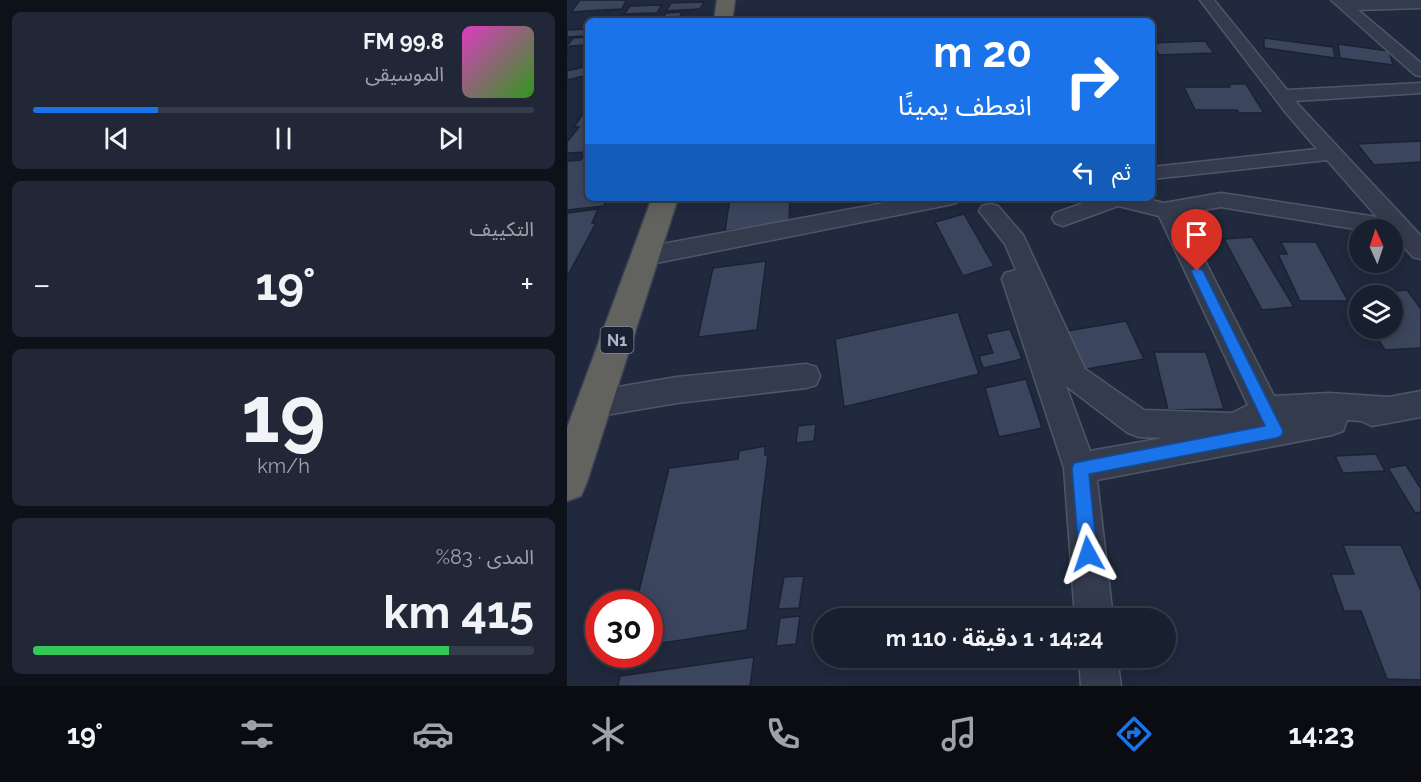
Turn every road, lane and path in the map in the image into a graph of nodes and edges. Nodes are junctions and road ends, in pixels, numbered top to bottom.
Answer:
1 (1207, 0) edge
2 (1342, 3) edge
3 (1421, 4) edge
4 (1421, 71) edge
5 (1421, 88) edge
6 (1282, 96) junction
7 (1332, 153) junction
8 (1155, 173) edge
9 (664, 201) edge
10 (932, 201) edge
11 (1111, 201) edge
12 (1126, 201) edge
13 (988, 204) edge
14 (1168, 211) junction
15 (1063, 218) dead end
16 (1392, 219) edge
17 (1349, 220) edge
18 (1403, 231) edge
19 (1421, 251) edge
20 (646, 256) junction
21 (806, 376) dead end
22 (594, 404) junction
23 (1421, 404) edge
24 (1271, 421) junction
25 (1080, 468) junction
26 (567, 480) edge
27 (1093, 608) edge
28 (1099, 668) edge
29 (1101, 686) edge

1 - 6 street
2 - 3 street
2 - 4 street
5 - 6 street
6 - 7 street
7 - 8 street
7 - 16 street
9 - 20 highway, N1
10 - 20 street
11 - 15 street
12 - 14 street
13 - 24 street
13 - 25 street
14 - 17 street
14 - 24 street
18 - 19 street
20 - 22 highway, N1
21 - 22 street
22 - 26 highway, N1
23 - 24 street
24 - 25 street
25 - 27 street
28 - 29 street

